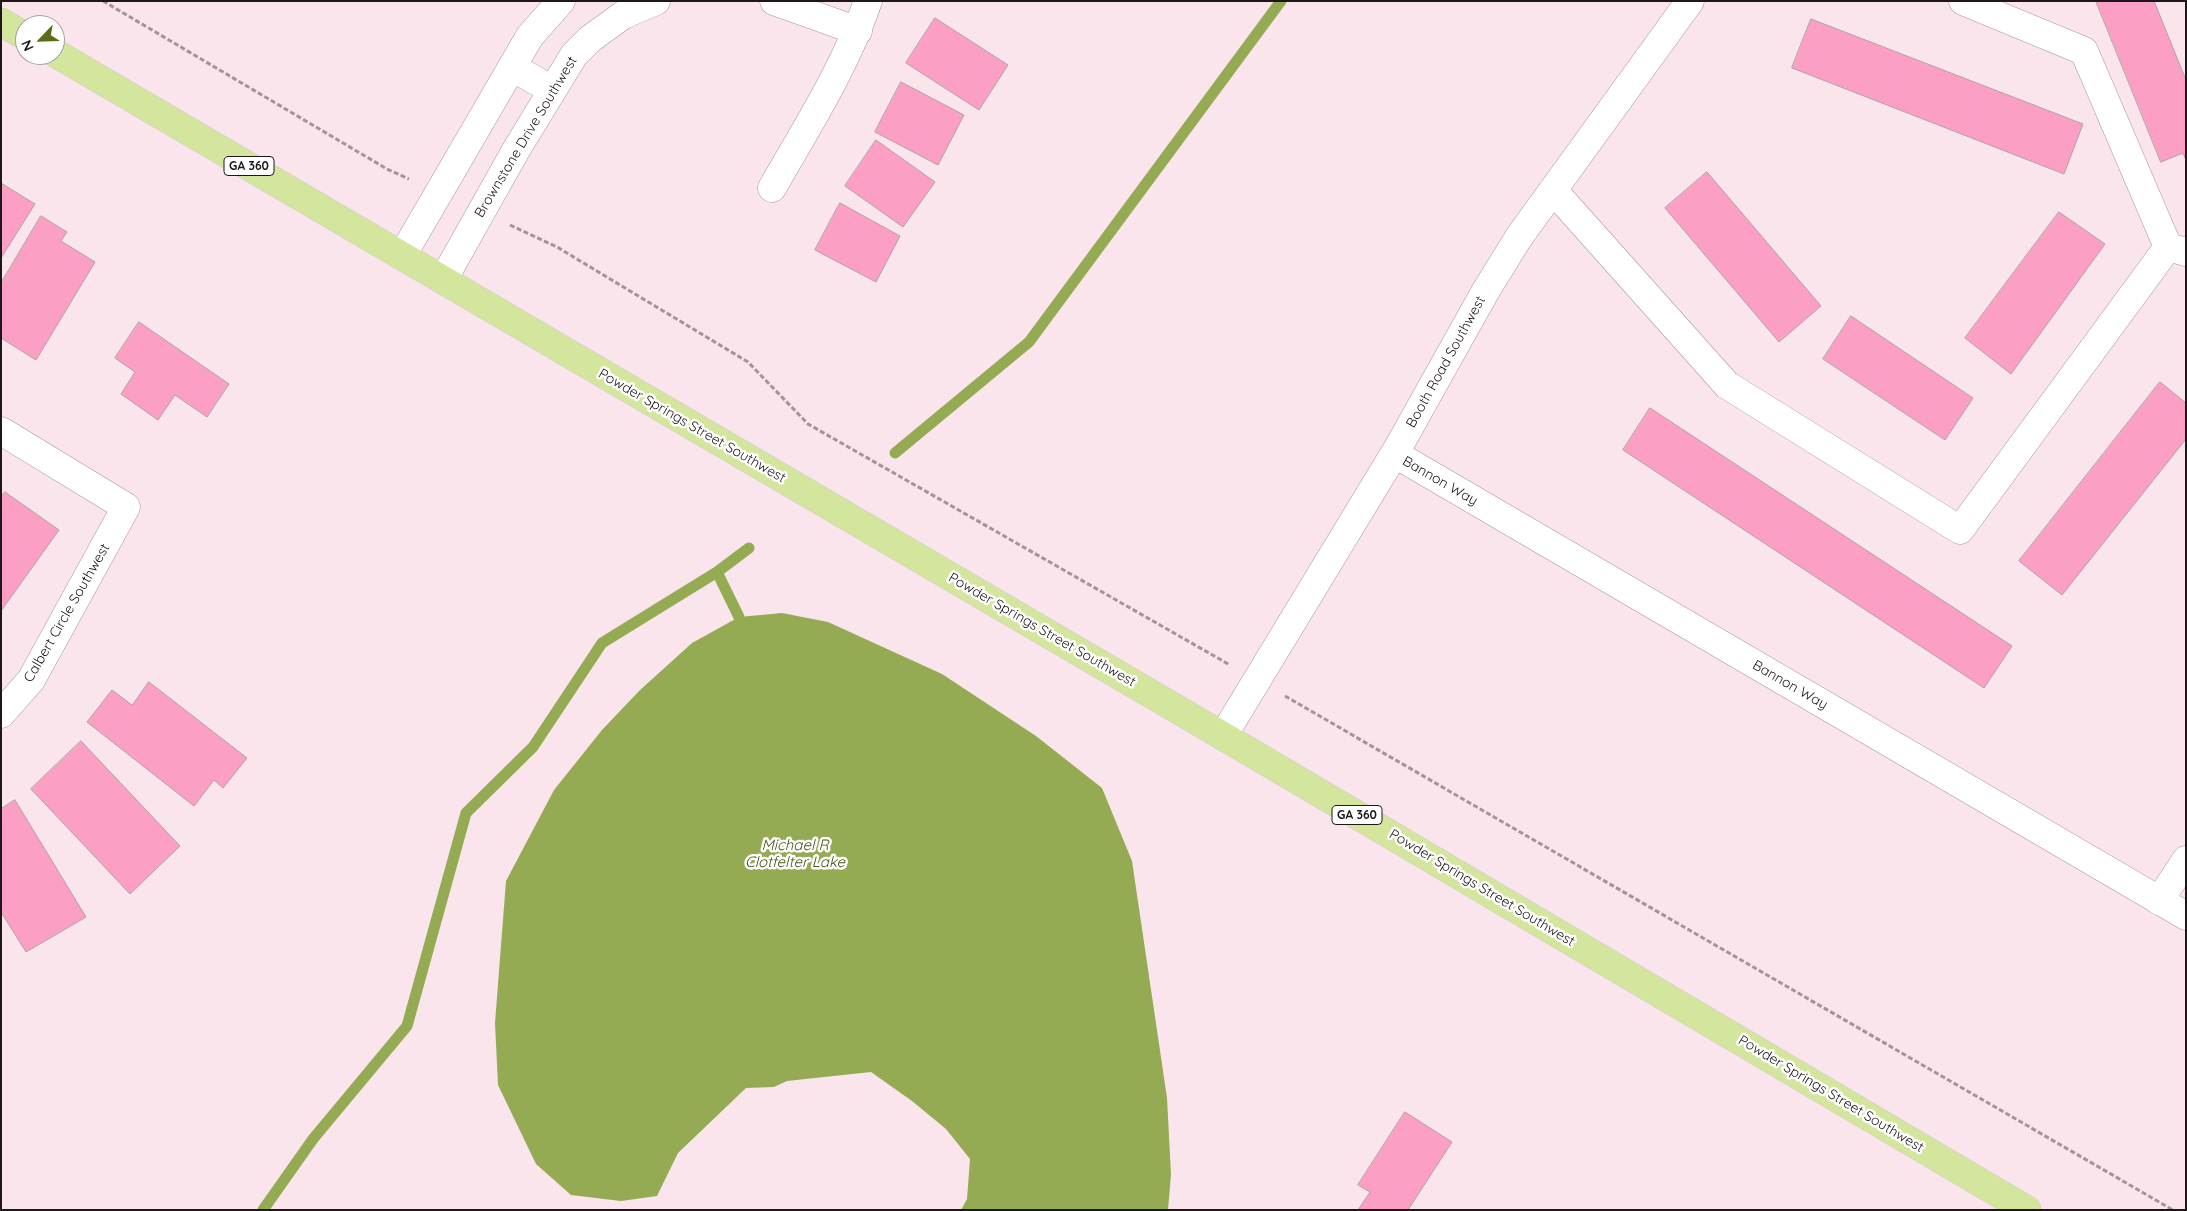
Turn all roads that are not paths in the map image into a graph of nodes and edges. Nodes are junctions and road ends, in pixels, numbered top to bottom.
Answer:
1 (561, 1) edge
2 (656, 1) edge
3 (774, 1) edge
4 (868, 1) edge
5 (1690, 1) edge
6 (1963, 1) edge
7 (1, 22) edge
8 (15, 30) edge
9 (858, 31) junction
10 (65, 59) edge
11 (512, 67) junction
12 (552, 90) junction
13 (772, 188) dead end
14 (1553, 190) junction
15 (2177, 250) edge
16 (402, 256) junction
17 (442, 280) junction
18 (1, 431) edge
19 (1394, 454) junction
20 (1, 714) edge
21 (1223, 736) junction
22 (2186, 860) edge
23 (2160, 901) junction
24 (2186, 916) edge
25 (2027, 1210) edge

1 - 11 street
2 - 12 street, Brownstone Drive Southwest
3 - 9 street
4 - 9 street
5 - 14 street, Booth Road Southwest
6 - 15 street
7 - 8 main road
9 - 13 street
10 - 16 main road, Powder Springs Street Southwest / GA 360
11 - 12 street
11 - 16 street
12 - 17 street, Brownstone Drive Southwest
14 - 15 street
14 - 19 street, Booth Road Southwest
16 - 17 main road, Powder Springs Street Southwest / GA 360
17 - 21 main road, Powder Springs Street Southwest / GA 360
18 - 20 street, Calbert Circle Southwest
19 - 21 street, Booth Road Southwest
19 - 23 street, Bannon Way
21 - 25 main road, Powder Springs Street Southwest / GA 360
22 - 23 street
23 - 24 street, Bannon Way

